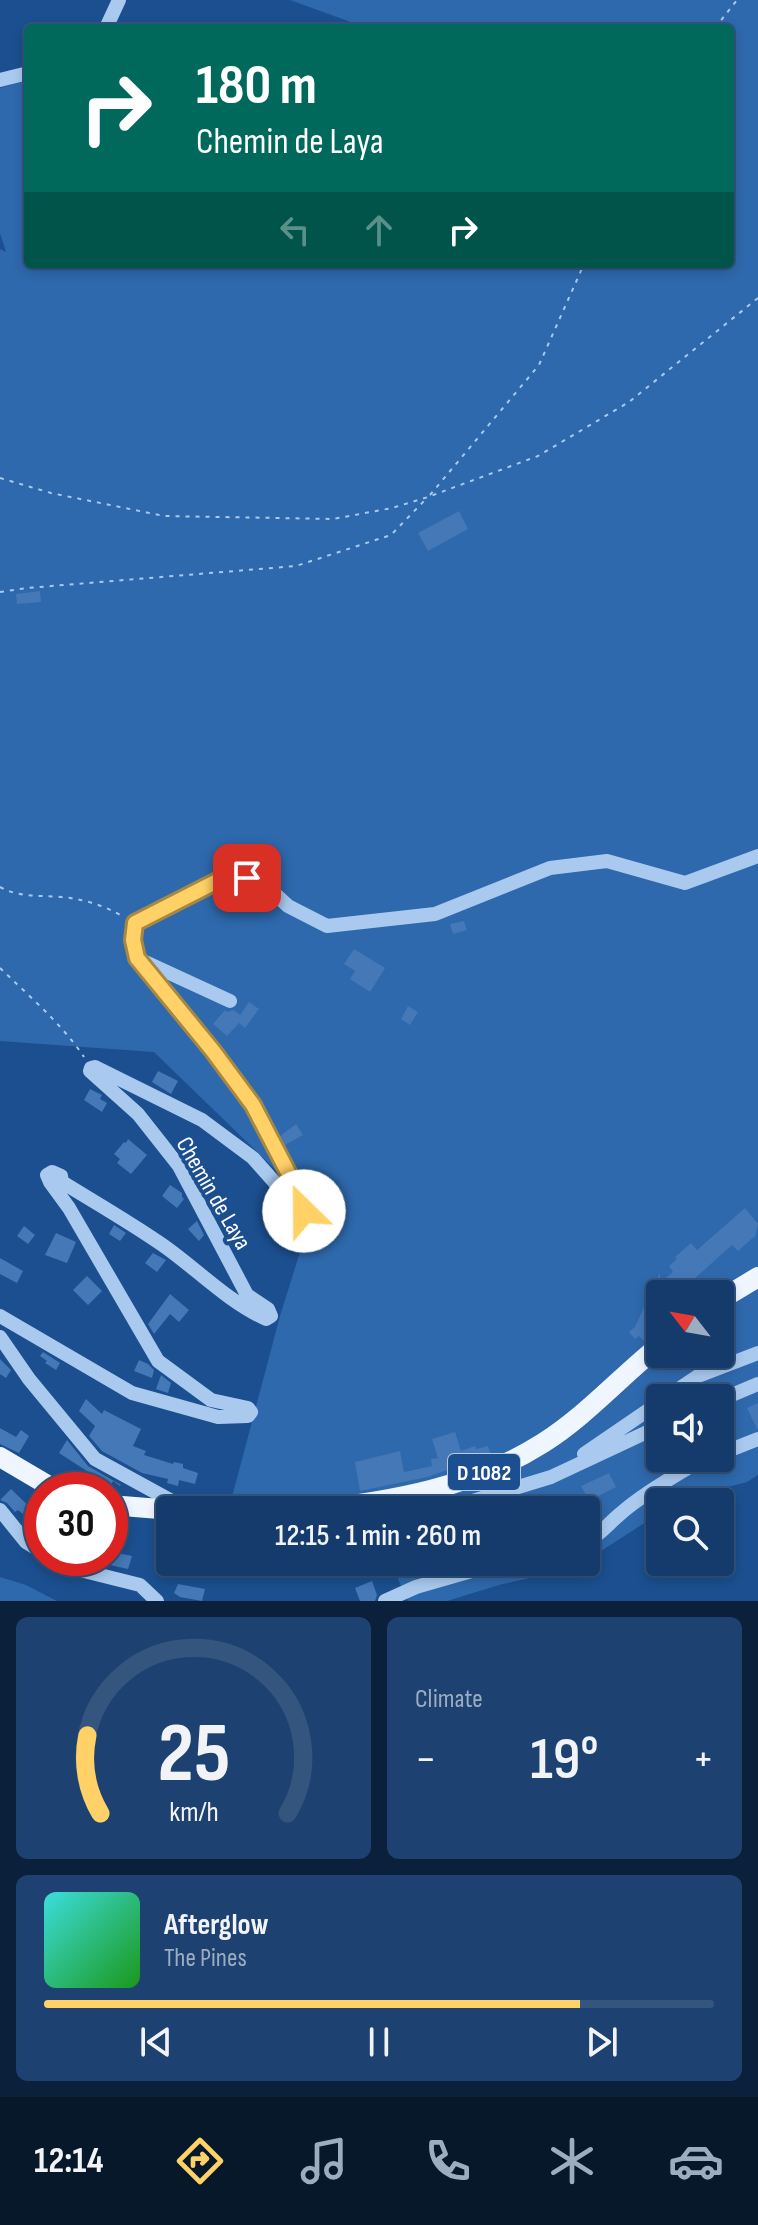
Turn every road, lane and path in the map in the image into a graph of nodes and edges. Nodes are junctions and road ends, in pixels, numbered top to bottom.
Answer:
1 (119, 0) edge
2 (737, 0) edge
3 (108, 24) edge
4 (718, 24) edge
5 (24, 74) edge
6 (0, 80) edge
7 (582, 268) edge
8 (758, 298) edge
9 (0, 478) edge
10 (428, 497) junction
11 (0, 592) edge
12 (758, 856) edge
13 (0, 887) edge
14 (135, 923) junction
15 (137, 958) junction
16 (0, 968) edge
17 (230, 1001) dead end
18 (91, 1068) junction
19 (758, 1277) edge
20 (734, 1292) edge
21 (0, 1316) edge
22 (0, 1337) edge
23 (758, 1353) edge
24 (646, 1357) edge
25 (686, 1384) edge
26 (758, 1384) edge
27 (734, 1394) edge
28 (646, 1411) edge
29 (646, 1433) edge
30 (758, 1439) edge
31 (734, 1448) edge
32 (0, 1457) edge
33 (25, 1472) edge
34 (562, 1472) junction
35 (682, 1472) edge
36 (162, 1496) edge
37 (413, 1496) edge
38 (487, 1496) edge
39 (128, 1506) edge
40 (156, 1509) edge
41 (0, 1510) edge
42 (600, 1534) edge
43 (24, 1540) edge
44 (104, 1576) edge
45 (454, 1576) edge
46 (157, 1601) edge
47 (385, 1601) edge

1 - 3 street
2 - 4 path
5 - 6 street
7 - 10 path
8 - 10 path
9 - 10 path
10 - 11 path
12 - 14 street
13 - 14 path
14 - 15 street
15 - 17 street
15 - 18 street, Chemin de Laya
16 - 18 path
18 - 21 street, Chemin de Laya
19 - 20 main road
22 - 36 street
23 - 25 street
24 - 37 main road, D 1082
26 - 27 street
28 - 34 street
29 - 34 street
30 - 31 street
32 - 33 main road
34 - 38 street
35 - 42 street
39 - 40 main road
41 - 43 street
44 - 46 street
45 - 47 street

